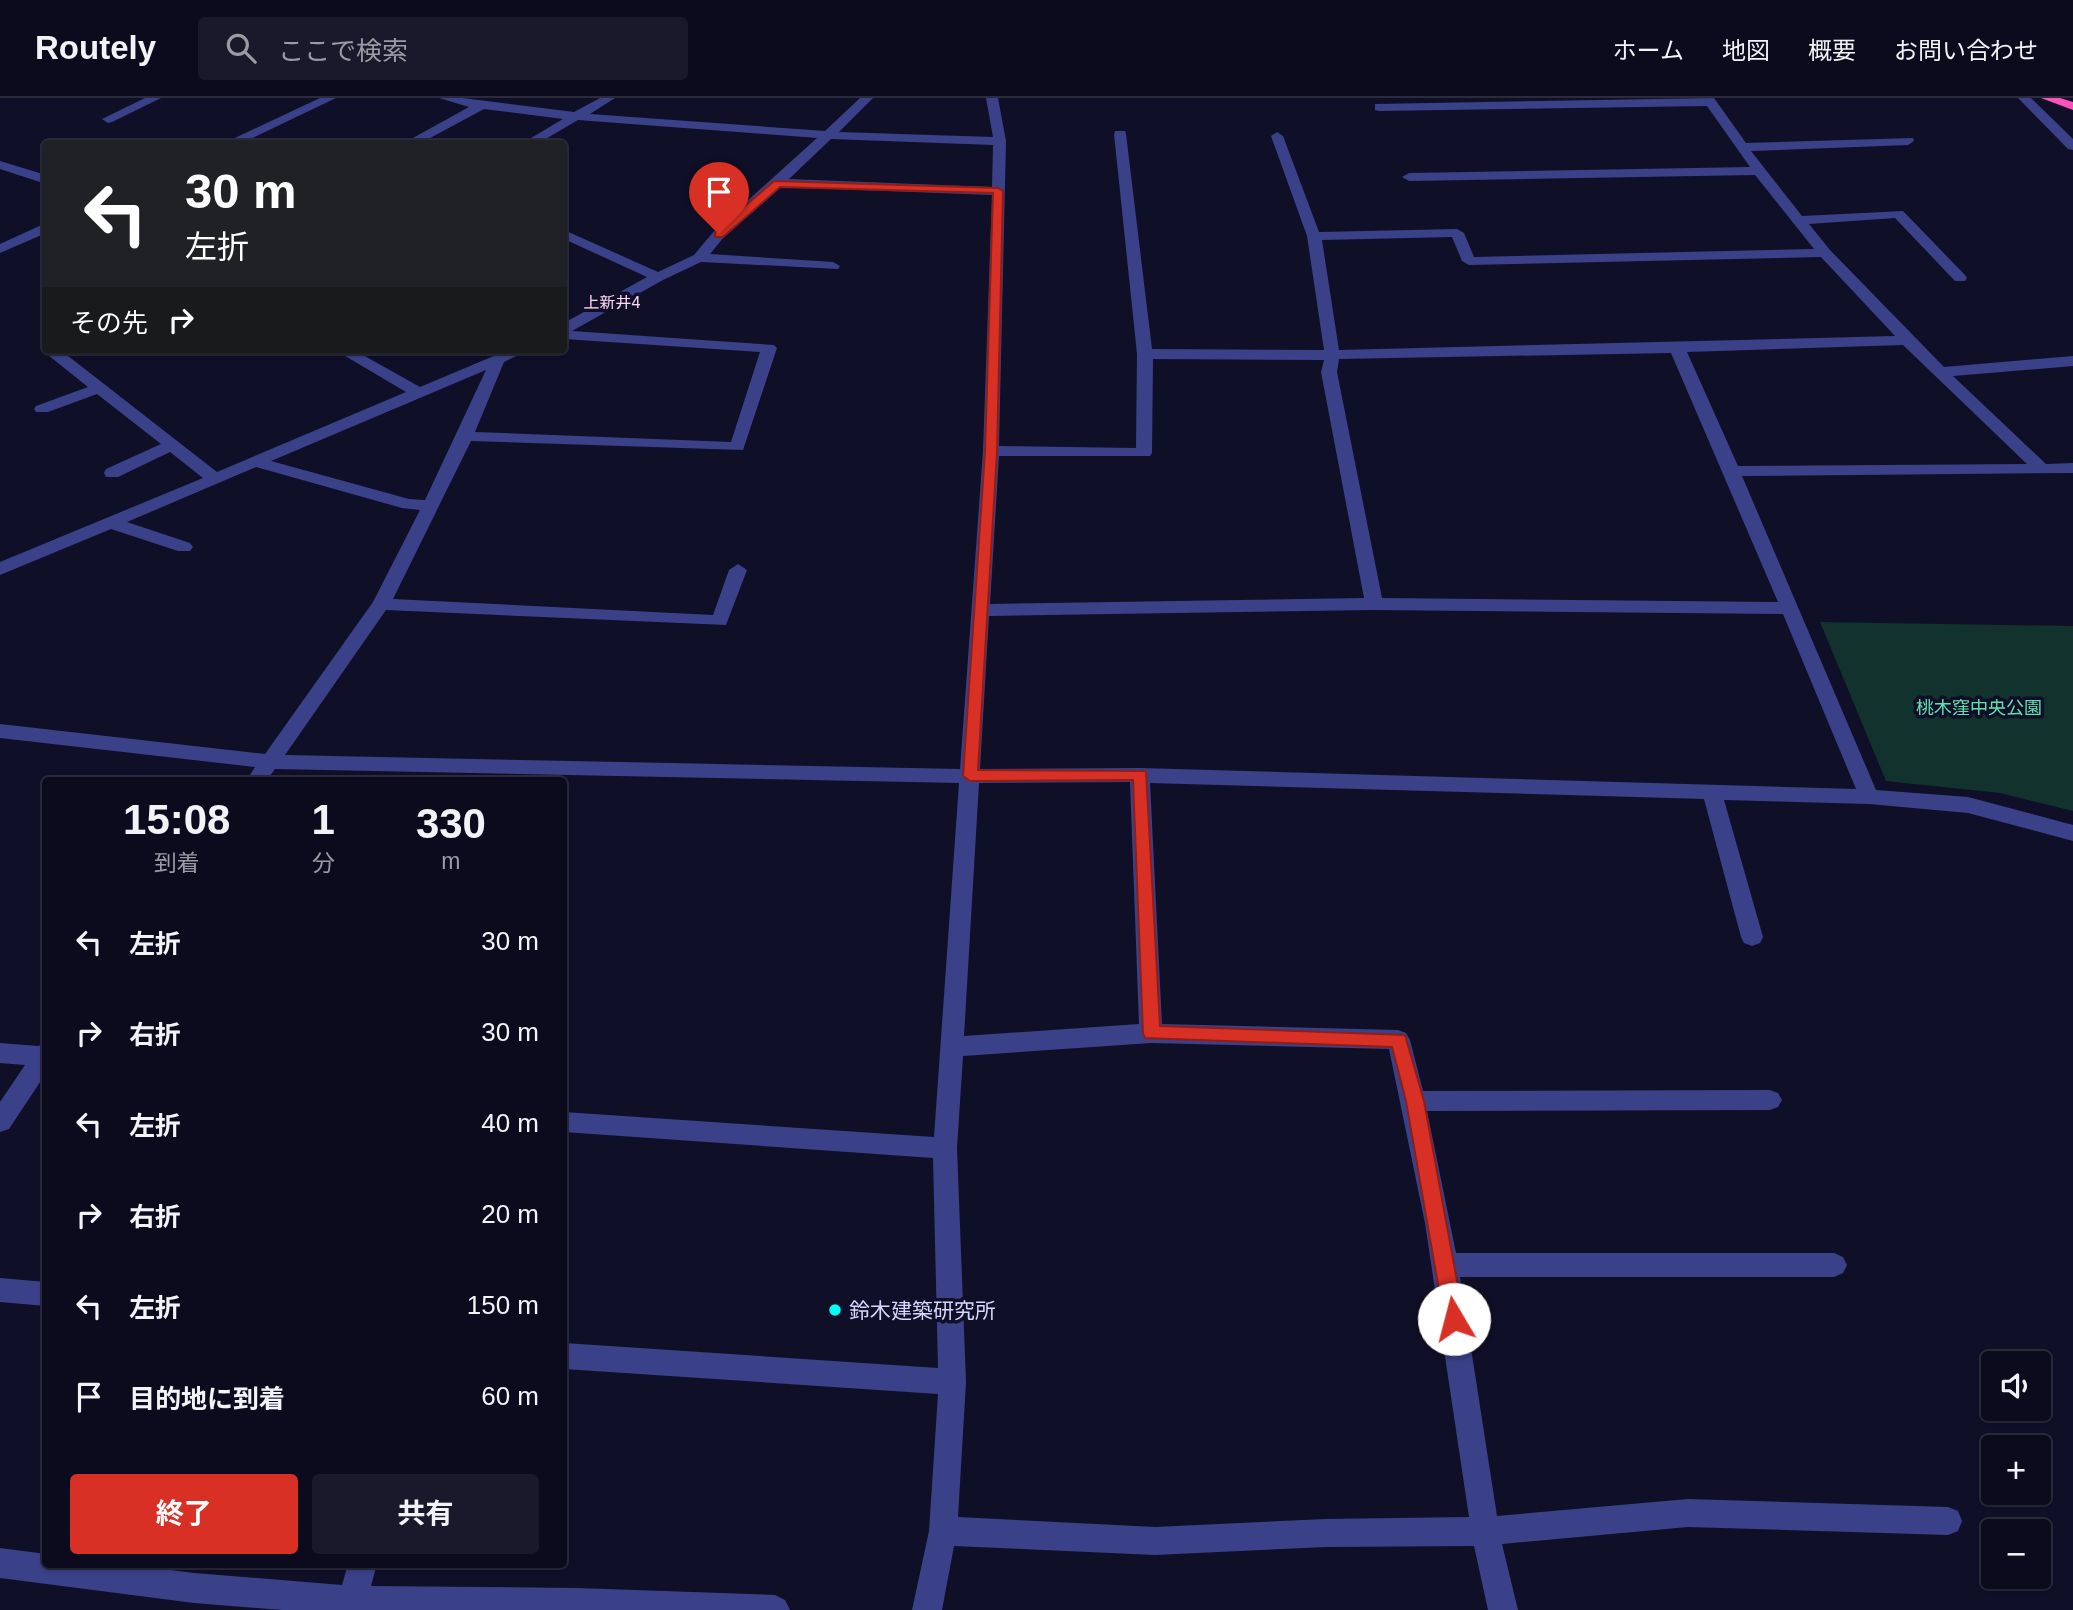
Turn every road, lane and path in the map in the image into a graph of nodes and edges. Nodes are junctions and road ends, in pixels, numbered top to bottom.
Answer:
1 (155, 98) edge
2 (330, 98) edge
3 (445, 98) edge
4 (609, 98) edge
5 (867, 98) edge
6 (992, 98) edge
7 (2024, 98) edge
8 (2047, 98) edge
9 (1628, 100) edge
10 (1709, 100) edge
11 (482, 105) junction
12 (2073, 106) edge
13 (1378, 107) dead end
14 (579, 117) junction
15 (108, 119) dead end
16 (1119, 134) dead end
17 (1278, 136) dead end
18 (827, 137) junction
19 (237, 140) edge
20 (416, 140) edge
21 (535, 140) edge
22 (1000, 141) junction
23 (1908, 141) dead end
24 (2073, 146) edge
25 (1742, 147) junction
26 (0, 165) edge
27 (1759, 171) junction
28 (1409, 177) dead end
29 (42, 179) edge
30 (778, 184) junction
31 (998, 191) junction
32 (1800, 220) junction
33 (42, 229) edge
34 (567, 235) edge
35 (1314, 236) junction
36 (0, 249) edge
37 (1825, 253) junction
38 (699, 258) junction
39 (833, 266) dead end
40 (658, 277) junction
41 (1961, 278) dead end
42 (567, 327) edge
43 (567, 335) edge
44 (1907, 340) junction
45 (1676, 348) junction
46 (56, 354) edge
47 (350, 354) edge
48 (513, 354) edge
49 (1145, 354) junction
50 (1332, 355) junction
51 (497, 362) junction
52 (2073, 362) edge
53 (1941, 372) junction
54 (99, 388) junction
55 (417, 392) junction
56 (42, 409) dead end
57 (465, 436) junction
58 (172, 445) junction
59 (991, 452) junction
60 (255, 462) junction
61 (2073, 468) edge
62 (2042, 469) junction
63 (1732, 471) junction
64 (112, 473) dead end
65 (214, 478) junction
66 (431, 505) junction
67 (109, 522) junction
68 (184, 547) dead end
69 (2, 566) edge
70 (738, 570) dead end
71 (381, 604) junction
72 (1374, 604) junction
73 (1791, 608) junction
74 (981, 610) junction
75 (0, 731) edge
76 (272, 762) junction
77 (1140, 775) junction
78 (970, 776) junction
79 (260, 777) edge
80 (1712, 792) junction
81 (1869, 797) junction
82 (2073, 833) edge
83 (1752, 937) dead end
84 (1151, 1033) junction
85 (952, 1047) junction
86 (0, 1053) edge
87 (42, 1056) edge
88 (42, 1060) edge
89 (1770, 1100) dead end
90 (1415, 1101) junction
91 (0, 1122) edge
92 (567, 1122) edge
93 (945, 1148) junction
94 (1446, 1265) junction
95 (1834, 1265) dead end
96 (0, 1290) edge
97 (42, 1294) edge
98 (567, 1356) edge
99 (951, 1382) junction
100 (1948, 1521) dead end
101 (943, 1531) junction
102 (1485, 1531) junction
103 (0, 1563) edge
104 (362, 1568) edge
105 (352, 1601) junction
106 (775, 1610) edge
107 (928, 1610) edge
108 (1503, 1610) edge

1 - 15 street
2 - 19 street
3 - 11 street
4 - 14 street
5 - 18 street
6 - 22 street
7 - 24 street
8 - 12 highway
9 - 10 street
9 - 13 street
10 - 25 street
11 - 14 street
11 - 20 street
14 - 18 street
14 - 21 street
16 - 49 street
17 - 35 street
18 - 22 street
18 - 30 street
22 - 31 street
23 - 25 street
25 - 27 street
26 - 29 street
27 - 28 street
27 - 32 street
30 - 31 street
30 - 38 street
31 - 59 street
32 - 37 street
32 - 41 street
33 - 36 street
34 - 40 street
35 - 37 street
35 - 50 street
37 - 44 street
38 - 39 street
38 - 40 street
40 - 42 street
43 - 57 street
44 - 45 street
44 - 53 street
45 - 50 street
45 - 63 street
46 - 54 street
47 - 55 street
48 - 51 street
49 - 50 street
49 - 59 street
50 - 72 street
51 - 55 street
51 - 57 street
52 - 53 street
53 - 62 street
54 - 56 street
54 - 58 street
55 - 60 street
57 - 66 street
58 - 64 street
58 - 65 street
59 - 74 street
60 - 65 street
60 - 66 street
61 - 62 street
62 - 63 street
63 - 73 street
65 - 67 street
66 - 71 street
67 - 68 street
67 - 69 street
70 - 71 street
71 - 76 street
72 - 73 street
72 - 74 street
73 - 81 street
74 - 78 street
75 - 76 street
76 - 78 street
76 - 79 street
77 - 78 street
77 - 80 street
77 - 84 street
78 - 85 street
80 - 81 street
80 - 83 street
81 - 82 street
84 - 85 street
84 - 90 street
85 - 93 street
86 - 87 street
88 - 91 street
89 - 90 street
90 - 94 street
92 - 93 street
93 - 99 street
94 - 95 street
94 - 102 street
96 - 97 street
98 - 99 street
99 - 101 street
100 - 102 street
101 - 102 street
101 - 107 street
102 - 108 street
103 - 105 street
104 - 105 street
105 - 106 street

